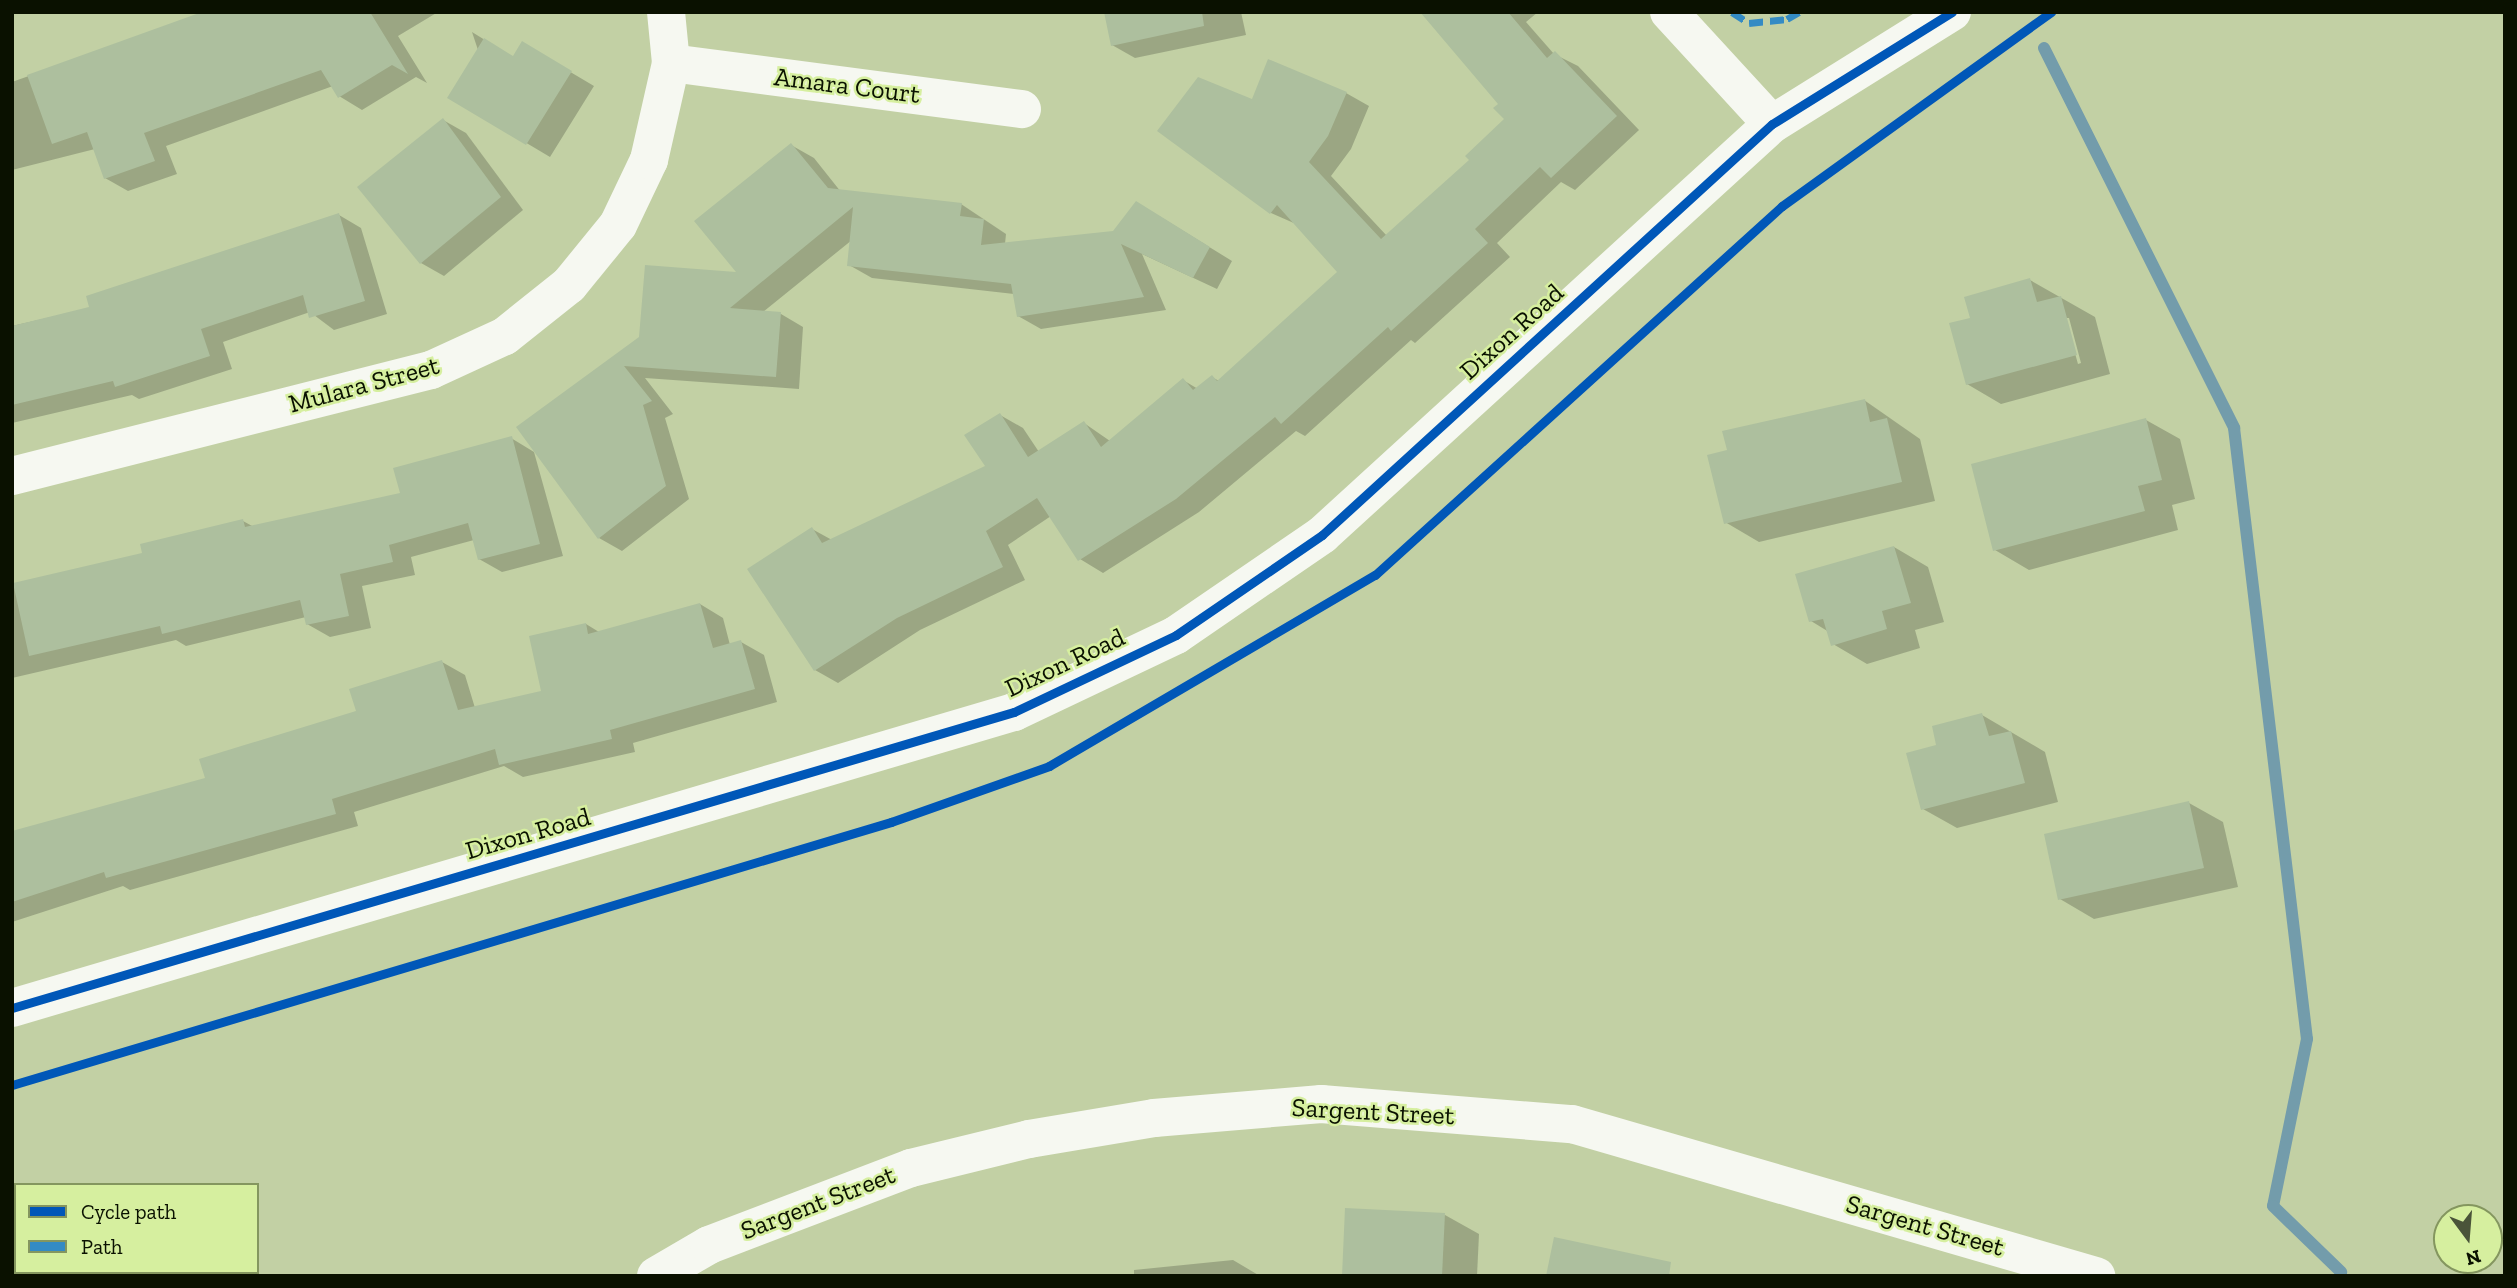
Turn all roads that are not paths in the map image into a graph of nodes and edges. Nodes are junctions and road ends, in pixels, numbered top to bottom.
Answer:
1 (666, 12) edge
2 (1669, 12) edge
3 (1952, 12) edge
4 (671, 62) junction
5 (1023, 108) dead end
6 (1772, 124) junction
7 (12, 476) edge
8 (12, 1008) edge
9 (656, 1276) edge
10 (2096, 1276) edge

1 - 4 street, Mulara Street
2 - 6 street
3 - 6 street, Dixon Road
4 - 5 street, Amara Court
4 - 7 street, Mulara Street
6 - 8 street, Dixon Road
9 - 10 street, Sargent Street

